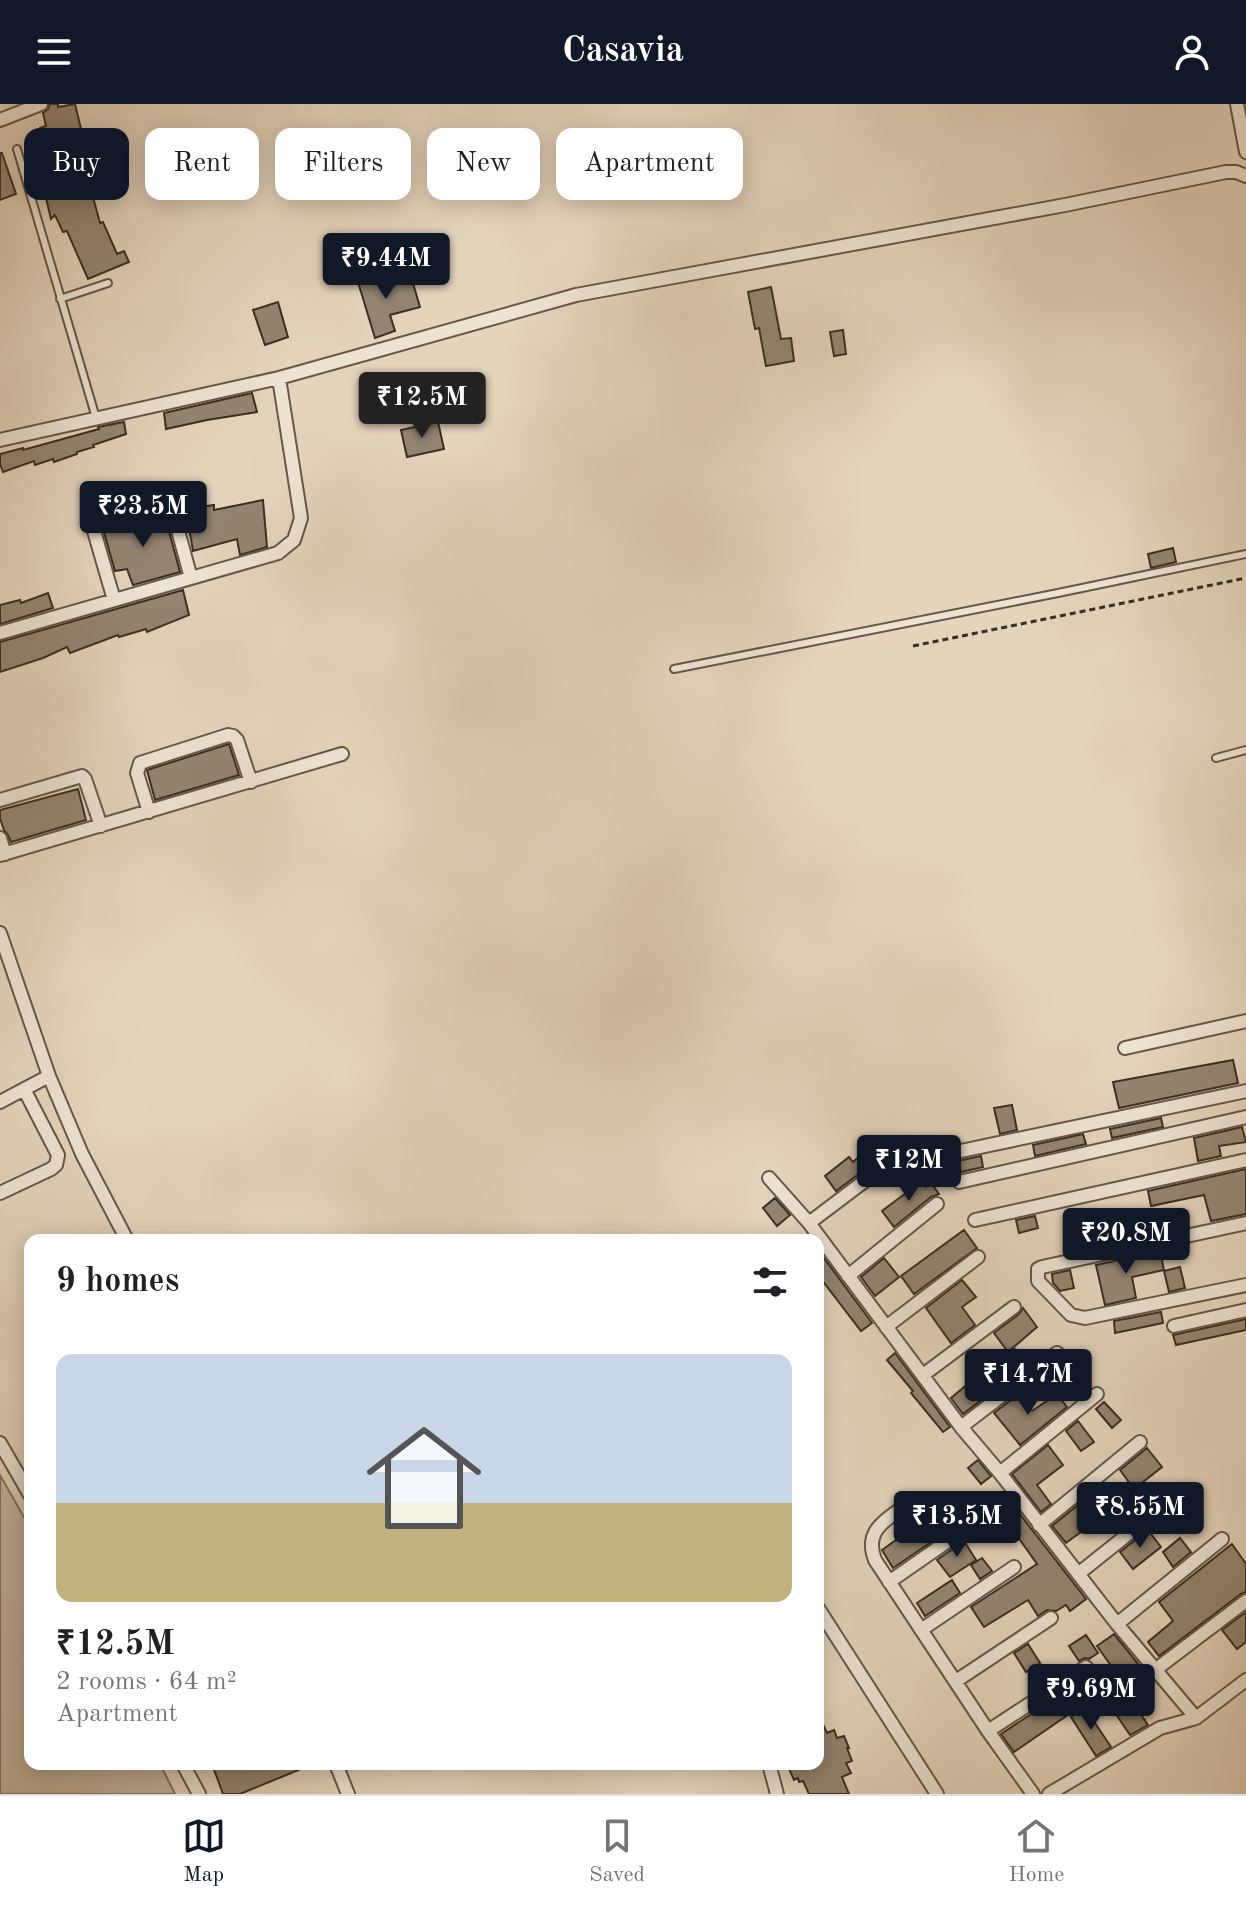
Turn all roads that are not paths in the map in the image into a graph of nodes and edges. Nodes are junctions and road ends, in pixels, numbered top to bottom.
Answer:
1 (41, 104) edge
2 (1237, 104) edge
3 (1, 116) edge
4 (17, 149) dead end
5 (1246, 152) edge
6 (1246, 174) edge
7 (108, 283) dead end
8 (60, 299) junction
9 (279, 378) junction
10 (97, 418) junction
11 (0, 440) edge
12 (173, 512) dead end
13 (94, 531) dead end
14 (1246, 554) edge
15 (191, 578) junction
16 (114, 600) junction
17 (0, 633) edge
18 (674, 669) dead end
19 (1246, 750) edge
20 (342, 754) dead end
21 (1216, 758) dead end
22 (251, 782) junction
23 (0, 800) edge
24 (149, 812) junction
25 (101, 826) junction
26 (0, 838) edge
27 (3, 855) edge
28 (0, 933) edge
29 (1246, 1021) edge
30 (1125, 1048) dead end
31 (49, 1076) junction
32 (24, 1089) junction
33 (1246, 1091) edge
34 (0, 1102) edge
35 (1246, 1117) edge
36 (899, 1155) dead end
37 (923, 1159) dead end
38 (1246, 1160) edge
39 (769, 1178) dead end
40 (959, 1182) dead end
41 (0, 1193) edge
42 (937, 1204) dead end
43 (975, 1220) dead end
44 (809, 1223) junction
45 (1246, 1223) edge
46 (124, 1234) edge
47 (817, 1234) edge
48 (824, 1243) edge
49 (978, 1257) dead end
50 (848, 1276) junction
51 (1246, 1285) edge
52 (1014, 1307) dead end
53 (1246, 1310) edge
54 (1174, 1326) dead end
55 (886, 1327) junction
56 (1057, 1353) dead end
57 (923, 1375) junction
58 (1097, 1394) dead end
59 (961, 1427) junction
60 (1140, 1442) dead end
61 (0, 1443) edge
62 (1000, 1473) junction
63 (24, 1485) edge
64 (1182, 1491) dead end
65 (909, 1503) dead end
66 (981, 1518) dead end
67 (1039, 1525) junction
68 (1222, 1539) dead end
69 (1014, 1567) dead end
70 (1078, 1574) junction
71 (889, 1582) junction
72 (1246, 1601) edge
73 (824, 1617) edge
74 (1051, 1618) dead end
75 (1117, 1624) junction
76 (921, 1630) junction
77 (1086, 1667) dead end
78 (1155, 1670) junction
79 (1246, 1680) edge
80 (956, 1681) junction
81 (1196, 1718) junction
82 (988, 1731) junction
83 (186, 1770) edge
84 (338, 1770) edge
85 (771, 1770) edge
86 (199, 1794) edge
87 (348, 1794) edge
88 (777, 1794) edge
89 (937, 1794) edge
90 (1033, 1794) edge
91 (1049, 1794) edge

1 - 3 street
2 - 5 street
4 - 8 lane
6 - 9 street
7 - 8 lane
8 - 10 lane
9 - 10 street
9 - 15 street
10 - 11 street
12 - 15 street
13 - 16 street
14 - 18 lane
15 - 16 street
16 - 17 street
19 - 21 lane
20 - 22 street
22 - 24 street
22 - 24 street
23 - 25 street
24 - 25 street
25 - 27 street
26 - 27 street
28 - 31 street
29 - 30 street
31 - 32 street
31 - 46 street
32 - 34 street
32 - 41 street
33 - 37 street
35 - 40 street
36 - 44 street
38 - 43 street
39 - 44 street
42 - 50 street
44 - 47 street
45 - 51 street
48 - 50 street
49 - 55 street
50 - 55 street
52 - 57 street
53 - 54 street
55 - 57 street
56 - 59 street
57 - 59 street
58 - 62 street
59 - 62 street
60 - 67 street
61 - 63 street
62 - 67 street
64 - 70 street
65 - 71 street
66 - 71 street
67 - 70 street
68 - 75 street
69 - 76 street
70 - 75 street
71 - 76 street
72 - 78 street
73 - 89 street
74 - 80 street
75 - 78 street
76 - 80 street
77 - 82 street
78 - 81 street
79 - 81 street
80 - 82 street
81 - 91 street
82 - 90 street
83 - 86 street
84 - 87 street
85 - 88 street

